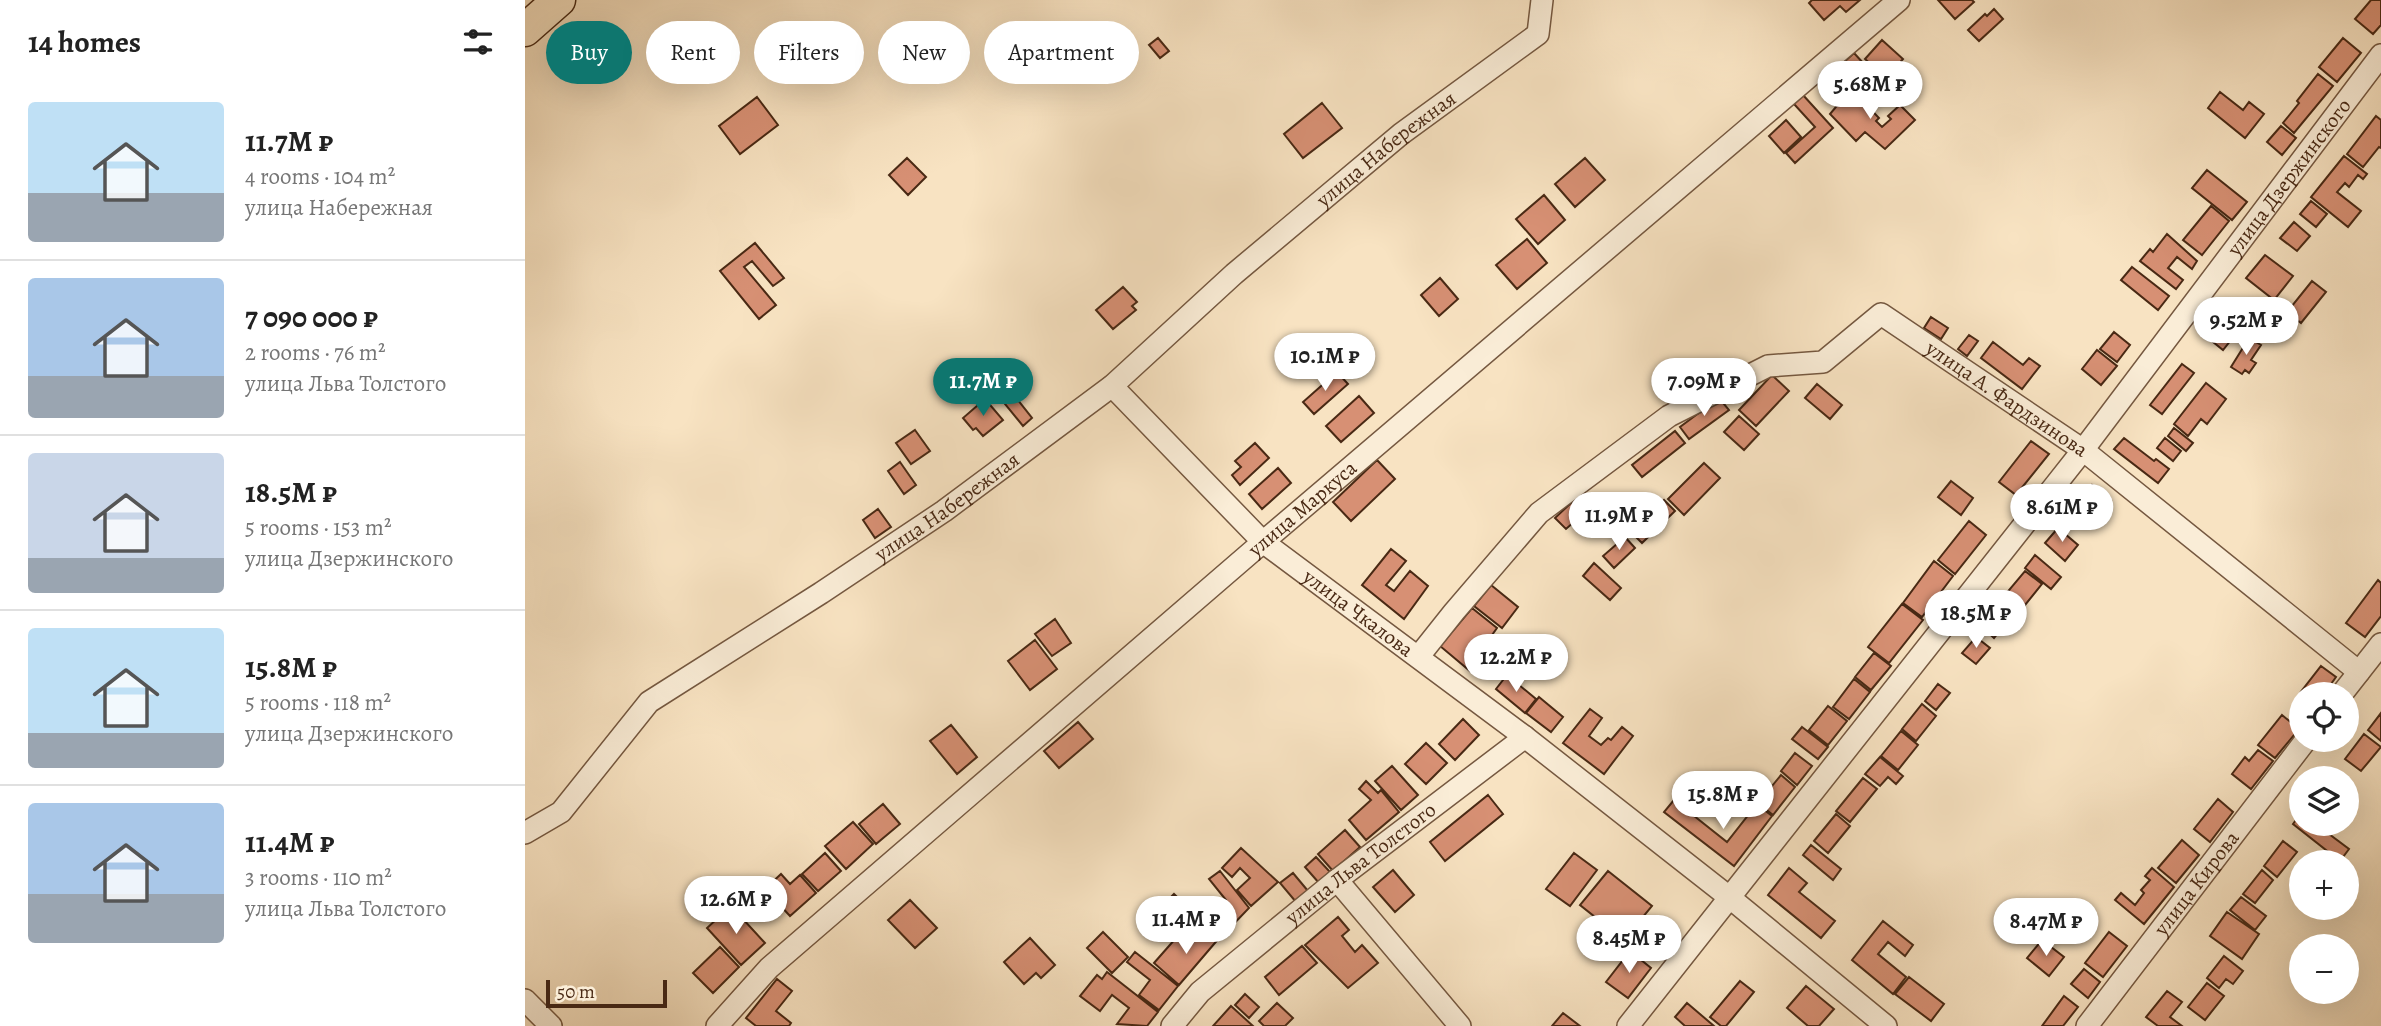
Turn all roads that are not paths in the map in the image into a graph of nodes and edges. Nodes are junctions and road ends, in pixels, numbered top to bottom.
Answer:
1 (559, 0) edge
2 (1542, 0) edge
3 (1899, 0) edge
4 (525, 30) edge
5 (2381, 55) edge
6 (1112, 386) junction
7 (2083, 450) junction
8 (1263, 542) junction
9 (2381, 644) edge
10 (1419, 656) junction
11 (2359, 672) junction
12 (2351, 682) edge
13 (1525, 737) junction
14 (2297, 752) edge
15 (525, 833) edge
16 (1337, 880) junction
17 (1729, 897) junction
18 (525, 1000) edge
19 (551, 1026) edge
20 (717, 1026) edge
21 (1172, 1026) edge
22 (1460, 1026) edge
23 (1628, 1026) edge
24 (1886, 1026) edge
25 (2087, 1026) edge

1 - 4 highway
2 - 6 street, улица Набережная
3 - 8 street, улица Маркуса
5 - 7 street, улица Дзержинского
6 - 8 street, улица Чкалова
6 - 15 street, улица Набережная
7 - 10 street, улица А. Фардзинова
7 - 11 street, улица А. Фардзинова
7 - 17 street, улица Дзержинского
8 - 10 street, улица Чкалова
8 - 20 street, улица Маркуса
9 - 11 street
10 - 13 street, улица Чкалова
11 - 12 street
13 - 16 street, улица Льва Толстого
13 - 17 street, улица Чкалова
14 - 25 street, улица Кирова
16 - 21 street, улица Льва Толстого
16 - 22 street
17 - 23 street, улица Дзержинского
17 - 24 street, улица Чкалова
18 - 19 street

